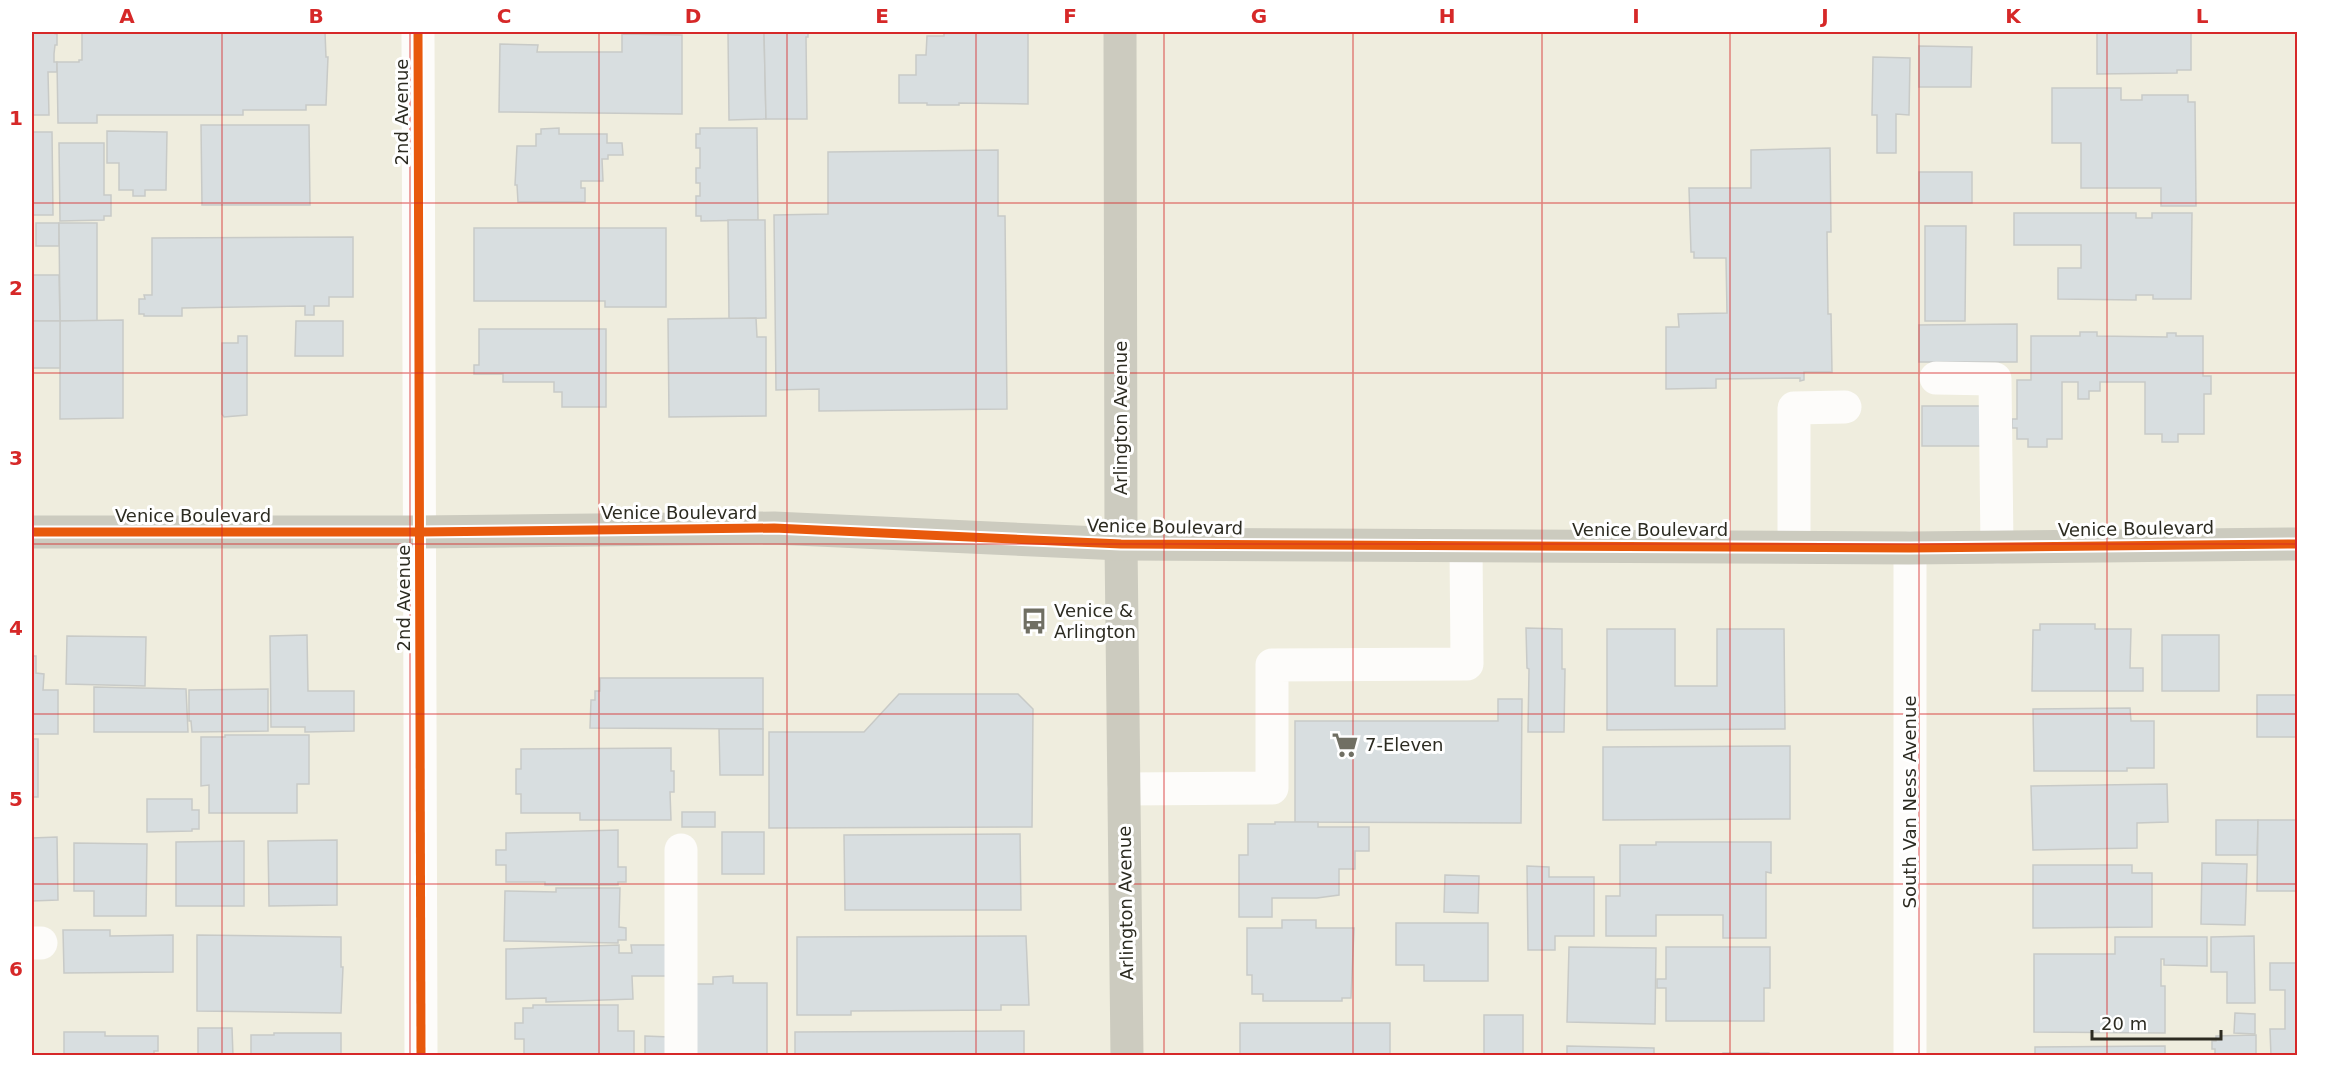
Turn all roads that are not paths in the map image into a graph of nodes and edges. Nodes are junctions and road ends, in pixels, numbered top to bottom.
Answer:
1 (418, 32) edge
2 (1120, 32) edge
3 (1936, 378) dead end
4 (1845, 407) dead end
5 (32, 532) edge
6 (420, 532) junction
7 (1121, 544) junction
8 (2298, 544) edge
9 (1466, 546) junction
10 (1794, 547) junction
11 (1997, 547) junction
12 (1910, 548) junction
13 (1124, 789) junction
14 (681, 850) dead end
15 (421, 1056) edge
16 (681, 1056) edge
17 (1127, 1056) edge
18 (1910, 1056) edge

1 - 6 street, 2nd Avenue
2 - 7 main road, Arlington Avenue
3 - 11 street
4 - 10 street
5 - 6 main road, Venice Boulevard
6 - 7 main road, Venice Boulevard
6 - 15 street, 2nd Avenue
7 - 9 main road, Venice Boulevard
7 - 13 main road, Arlington Avenue
8 - 11 main road, Venice Boulevard
9 - 10 main road, Venice Boulevard
9 - 13 street
10 - 12 main road, Venice Boulevard
11 - 12 main road, Venice Boulevard
12 - 18 street, South Van Ness Avenue
13 - 17 main road, Arlington Avenue
14 - 16 street

